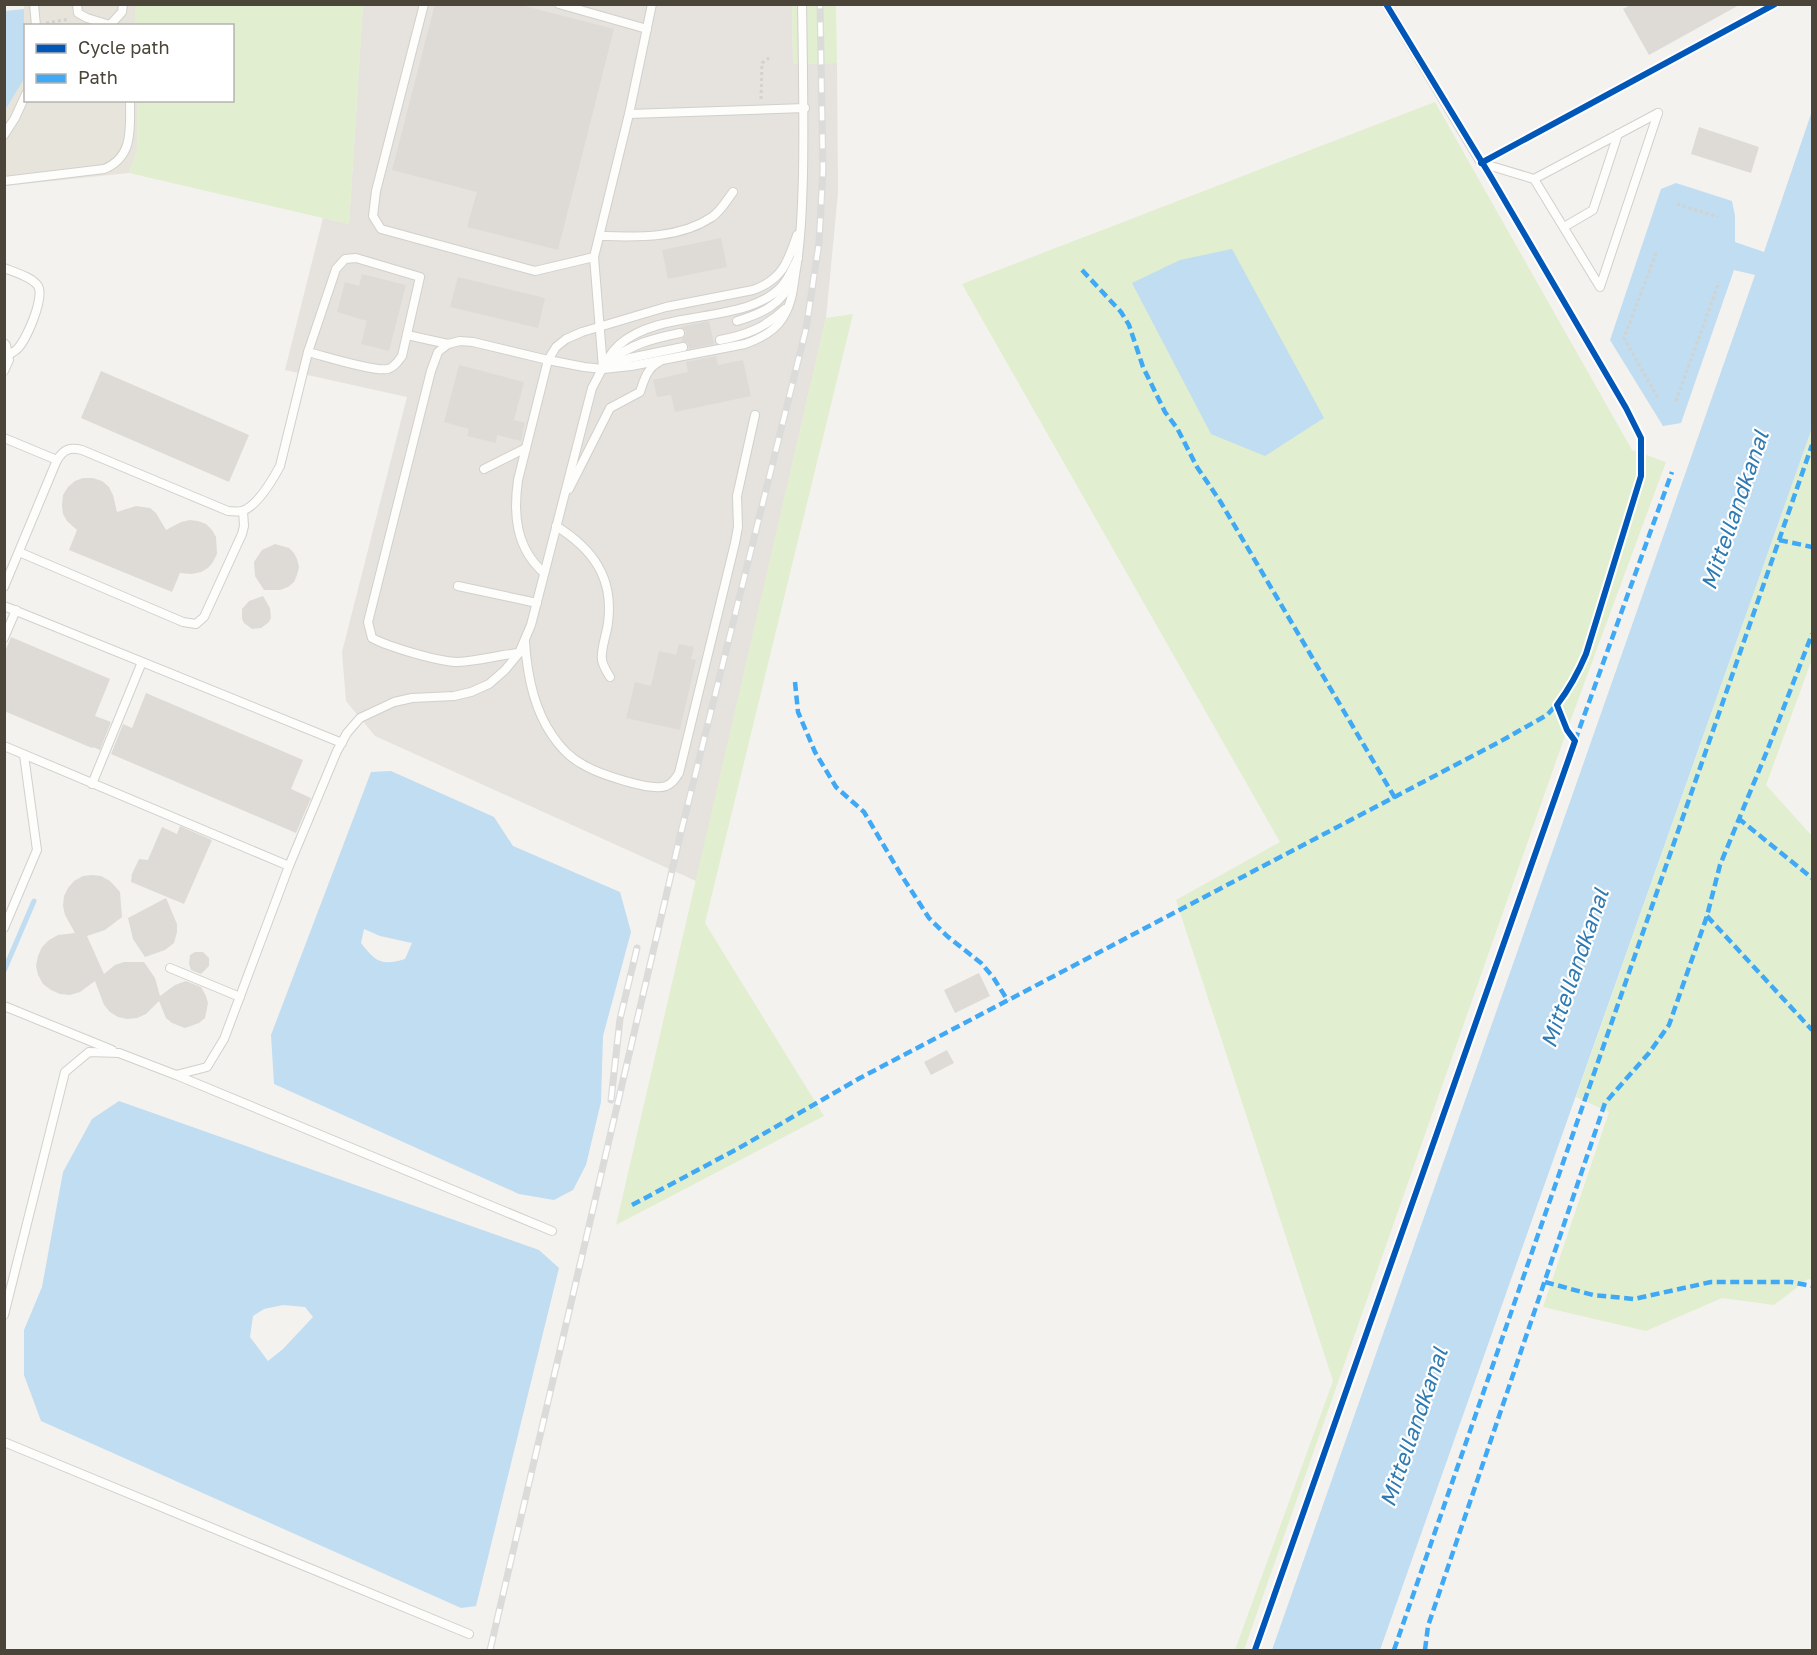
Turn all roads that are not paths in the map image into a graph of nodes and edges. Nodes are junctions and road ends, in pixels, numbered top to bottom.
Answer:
1 (34, 4) edge
2 (123, 4) edge
3 (424, 4) edge
4 (559, 4) edge
5 (652, 4) edge
6 (802, 4) edge
7 (1386, 4) edge
8 (77, 9) edge
9 (36, 24) edge
10 (108, 24) edge
11 (113, 24) edge
12 (647, 29) junction
13 (24, 98) edge
14 (130, 102) edge
15 (805, 108) junction
16 (629, 114) junction
17 (1618, 134) junction
18 (4, 135) edge
19 (1534, 179) junction
20 (4, 181) edge
21 (733, 192) dead end
22 (801, 222) junction
23 (1564, 227) junction
24 (600, 236) junction
25 (594, 257) junction
26 (798, 258) junction
27 (4, 268) edge
28 (790, 304) junction
29 (736, 321) dead end
30 (600, 326) junction
31 (680, 333) dead end
32 (407, 335) junction
33 (720, 340) dead end
34 (4, 344) edge
35 (448, 344) junction
36 (683, 347) dead end
37 (308, 352) junction
38 (8, 355) junction
39 (548, 360) junction
40 (666, 360) junction
41 (603, 369) junction
42 (4, 371) edge
43 (755, 415) dead end
44 (4, 438) edge
45 (526, 448) junction
46 (57, 460) junction
47 (484, 469) dead end
48 (562, 504) junction
49 (243, 511) junction
50 (556, 526) junction
51 (19, 552) junction
52 (544, 573) junction
53 (458, 586) dead end
54 (4, 587) edge
55 (537, 603) junction
56 (4, 606) edge
57 (16, 610) junction
58 (4, 638) edge
59 (525, 641) junction
60 (519, 653) junction
61 (142, 662) junction
62 (610, 677) dead end
63 (342, 743) junction
64 (4, 746) edge
65 (24, 755) junction
66 (92, 784) junction
67 (289, 866) junction
68 (4, 928) edge
69 (170, 968) dead end
70 (240, 997) junction
71 (4, 1006) edge
72 (119, 1053) junction
73 (176, 1075) junction
74 (552, 1231) dead end
75 (4, 1315) edge
76 (4, 1442) edge
77 (469, 1634) dead end

1 - 9 lane
2 - 11 lane
3 - 25 lane
4 - 12 lane
5 - 12 lane
6 - 15 lane
7 - 19 lane
8 - 10 lane
12 - 16 lane
13 - 18 lane
14 - 20 lane
15 - 16 lane
15 - 22 lane
16 - 24 lane
17 - 19 lane
17 - 23 lane
17 - 23 lane
19 - 23 lane
21 - 24 lane
22 - 26 lane
22 - 30 lane
24 - 25 lane
25 - 30 lane
26 - 28 lane
26 - 29 lane
26 - 41 lane
27 - 38 lane
28 - 33 lane
28 - 40 lane
30 - 39 lane
30 - 41 lane
31 - 41 lane
32 - 35 lane
32 - 37 lane
32 - 37 lane
34 - 38 lane
35 - 39 lane
35 - 60 lane
36 - 41 lane
37 - 49 lane
38 - 42 lane
39 - 41 lane
39 - 45 lane
40 - 41 lane
40 - 48 lane
41 - 48 lane
43 - 59 lane
44 - 46 lane
45 - 47 lane
45 - 52 lane
46 - 49 lane
46 - 51 lane
48 - 50 lane
49 - 51 lane
50 - 52 lane
50 - 62 lane
51 - 54 lane
52 - 55 lane
53 - 55 lane
55 - 59 lane
56 - 57 lane
57 - 58 lane
57 - 61 lane
59 - 60 lane
60 - 63 lane
61 - 63 lane
61 - 66 lane
63 - 67 lane
64 - 65 lane
65 - 66 lane
65 - 68 lane
66 - 67 lane
67 - 70 lane
69 - 70 lane
70 - 73 lane
71 - 72 lane
72 - 73 lane
72 - 75 lane
73 - 74 lane
76 - 77 lane

